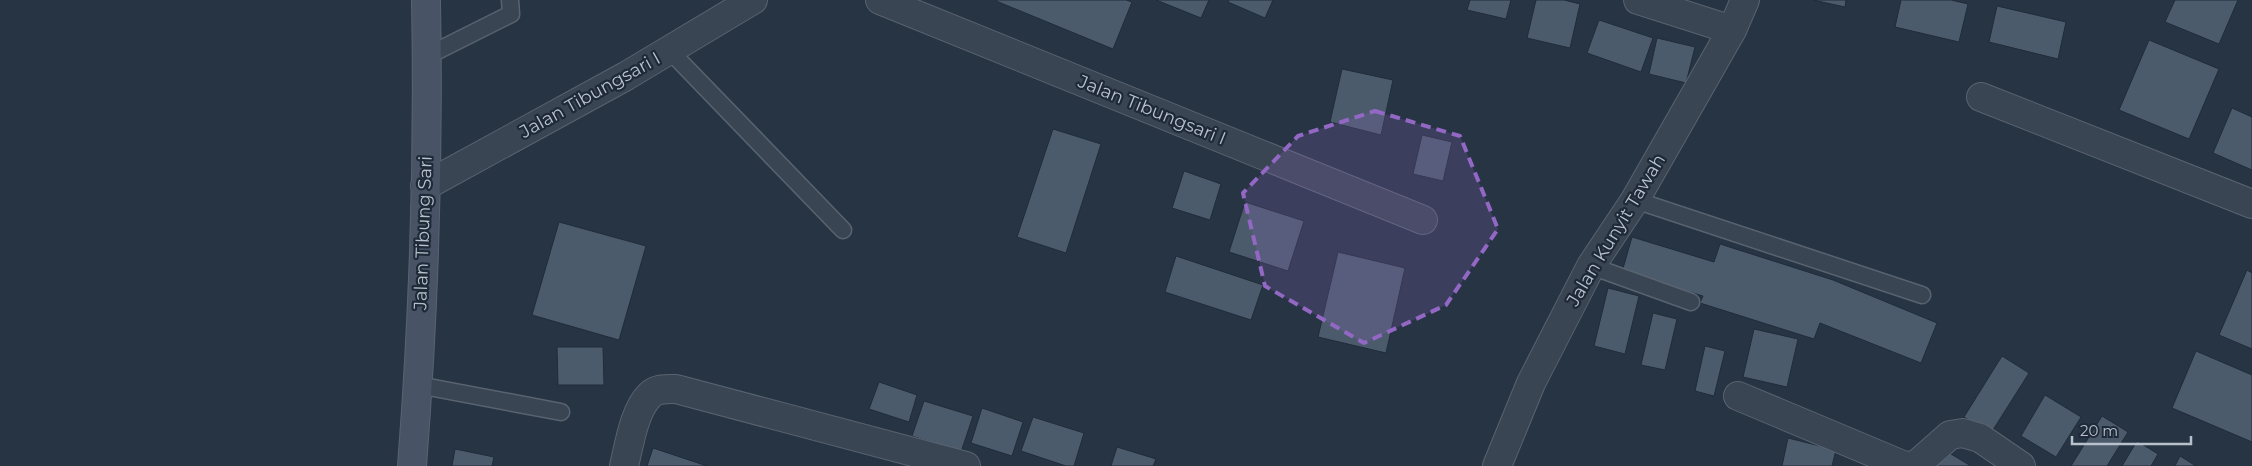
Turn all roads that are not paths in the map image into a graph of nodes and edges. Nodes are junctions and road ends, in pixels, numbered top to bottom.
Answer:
1 (426, 0) edge
2 (510, 0) edge
3 (753, 0) edge
4 (880, 0) edge
5 (1638, 0) edge
6 (1745, 0) edge
7 (1732, 30) junction
8 (669, 50) junction
9 (427, 56) junction
10 (1981, 97) dead end
11 (425, 186) junction
12 (1635, 200) junction
13 (2252, 204) edge
14 (1423, 220) dead end
15 (843, 230) dead end
16 (1591, 266) junction
17 (1922, 295) dead end
18 (1691, 302) dead end
19 (418, 385) junction
20 (1738, 396) dead end
21 (561, 412) dead end
22 (412, 466) edge
23 (624, 466) edge
24 (966, 466) edge
25 (1497, 466) edge
26 (2021, 466) edge

1 - 9 street, Jalan Tibung Sari
2 - 9 lane
3 - 8 street, Jalan Tibungsari I
4 - 14 street, Jalan Tibungsari I
5 - 7 street
6 - 7 street, Jalan Kunyit Tawah
7 - 12 street, Jalan Kunyit Tawah
8 - 11 street, Jalan Tibungsari I
8 - 15 lane
9 - 11 street, Jalan Tibung Sari
10 - 13 street
11 - 19 street, Jalan Tibung Sari
12 - 16 street, Jalan Kunyit Tawah
12 - 17 lane
16 - 18 lane
16 - 25 street, Jalan Kunyit Tawah
19 - 21 lane
19 - 22 street, Jalan Tibung Sari
20 - 26 street
23 - 24 street

